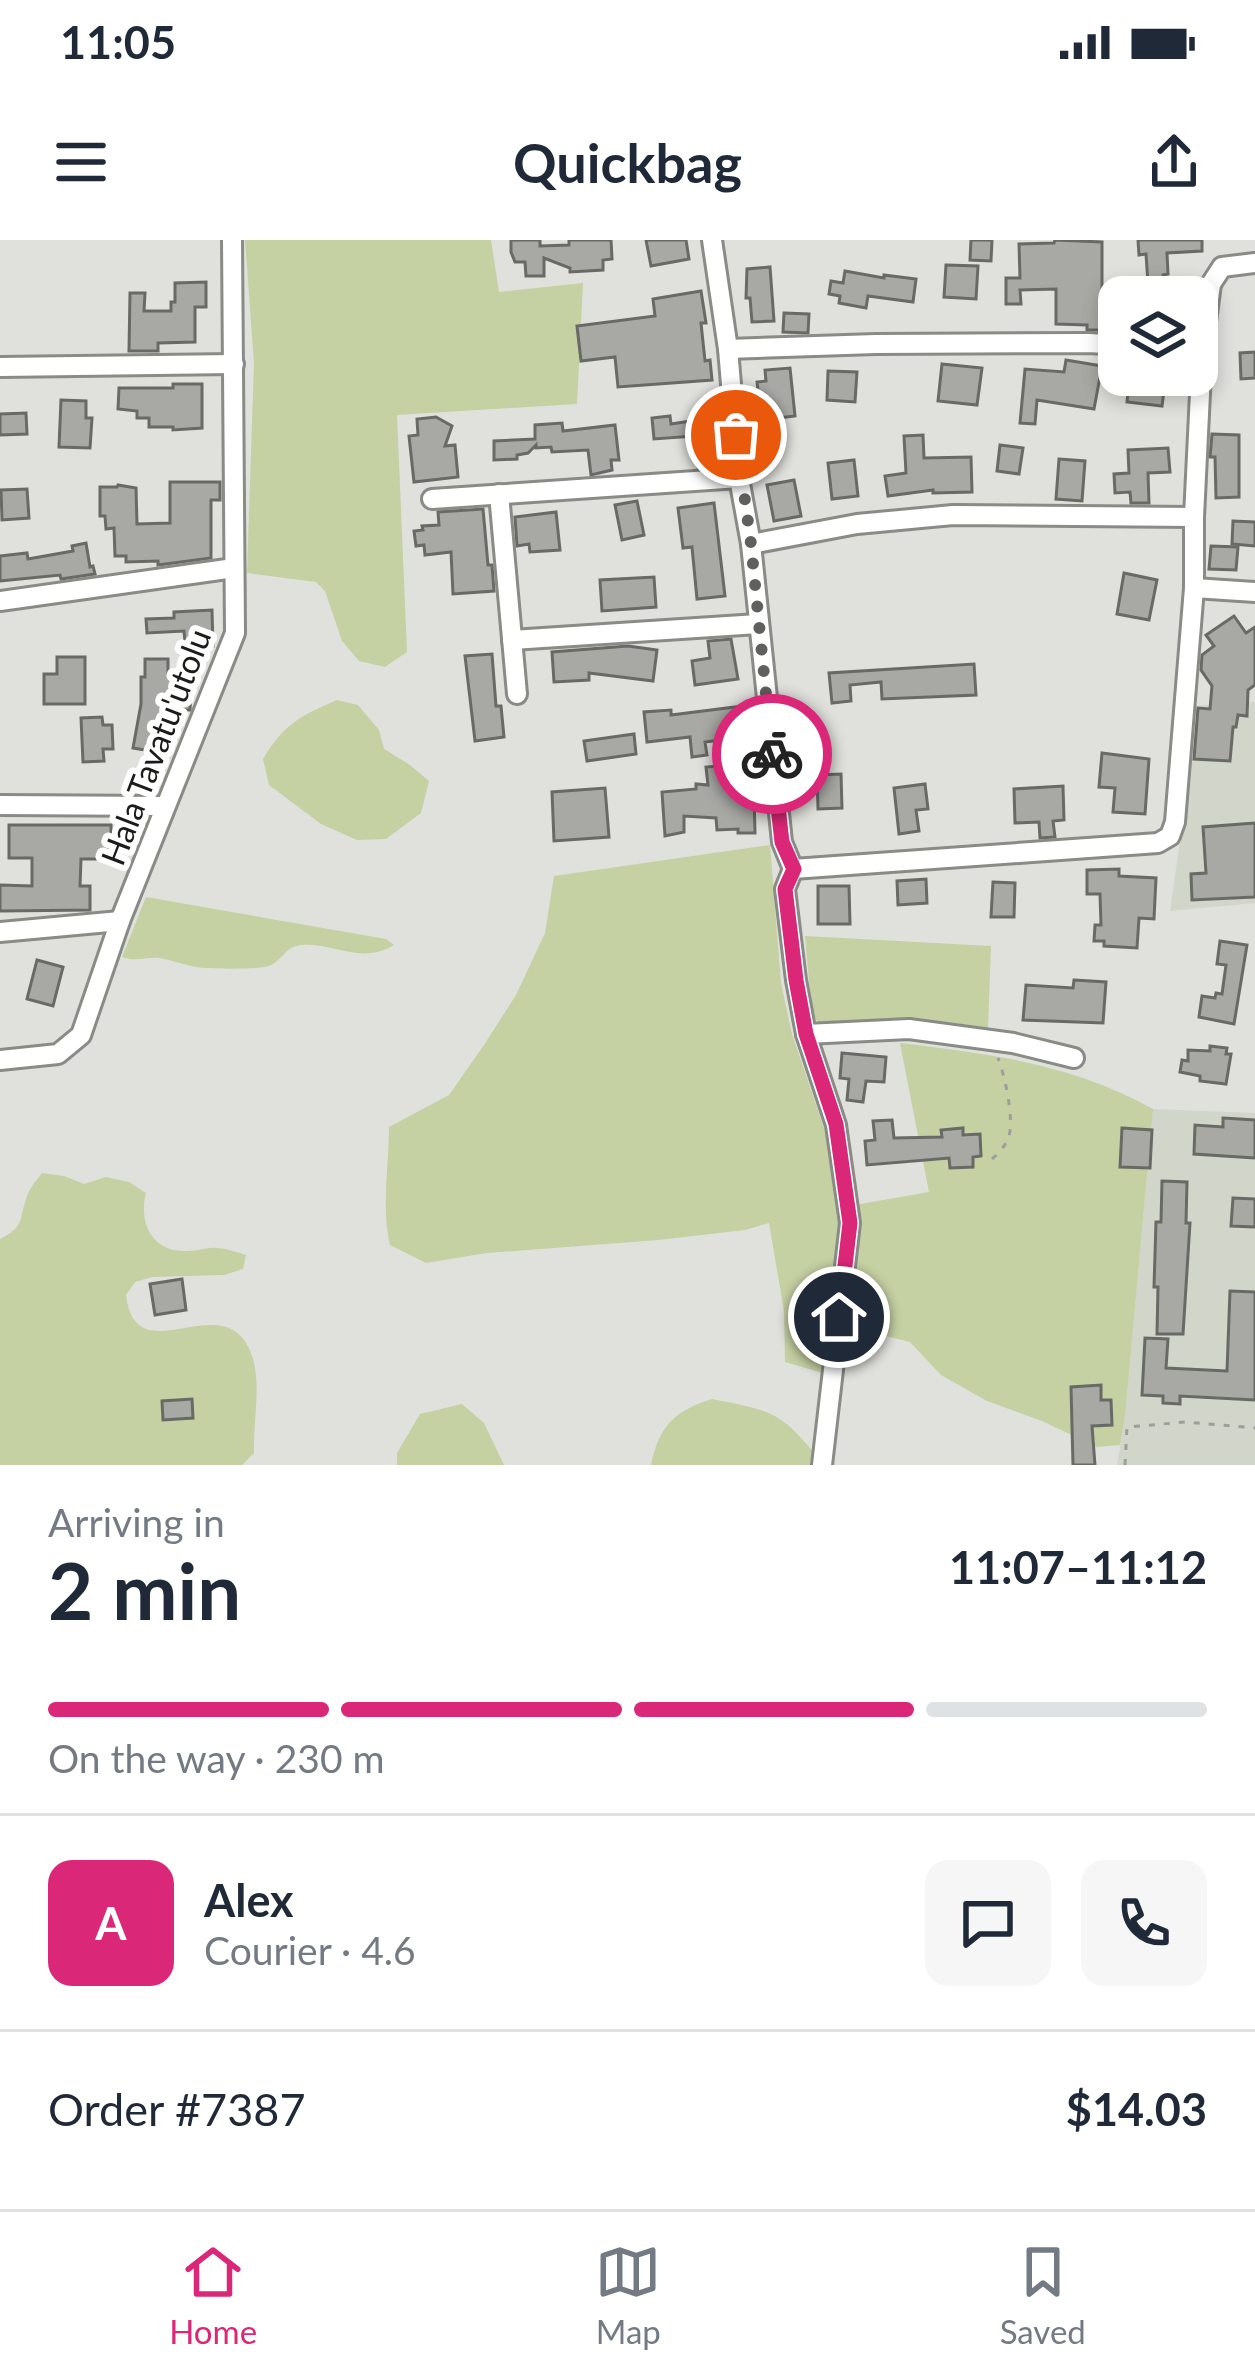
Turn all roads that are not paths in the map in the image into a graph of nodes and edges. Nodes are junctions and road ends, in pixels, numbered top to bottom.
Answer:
1 (232, 240) edge
2 (712, 240) edge
3 (1255, 263) edge
4 (1216, 276) edge
5 (1098, 344) edge
6 (728, 350) junction
7 (234, 364) junction
8 (0, 367) edge
9 (1198, 396) edge
10 (740, 478) junction
11 (499, 494) junction
12 (432, 499) dead end
13 (1194, 518) junction
14 (751, 544) junction
15 (234, 568) junction
16 (1194, 588) junction
17 (1255, 592) edge
18 (0, 601) edge
19 (758, 624) junction
20 (512, 640) junction
21 (517, 694) dead end
22 (0, 805) edge
23 (165, 806) junction
24 (794, 869) junction
25 (120, 921) junction
26 (0, 932) edge
27 (806, 1034) junction
28 (1075, 1058) dead end
29 (0, 1060) edge
30 (822, 1465) edge

1 - 7 street, Hala Tavatu'utolu
2 - 6 street
3 - 4 street
5 - 6 street
6 - 10 street
7 - 8 street
7 - 15 street, Hala Tavatu'utolu
9 - 13 street
10 - 11 street
10 - 14 street
11 - 12 street
11 - 20 street
13 - 14 street
13 - 16 street
14 - 19 street
15 - 18 street
15 - 23 street, Hala Tavatu'utolu
16 - 17 street
16 - 24 street
19 - 20 street
19 - 24 street
20 - 21 street
22 - 23 street
23 - 25 street, Hala Tavatu'utolu
24 - 27 street
25 - 26 street
25 - 29 street, Hala Tavatu'utolu
27 - 28 street
27 - 30 street

